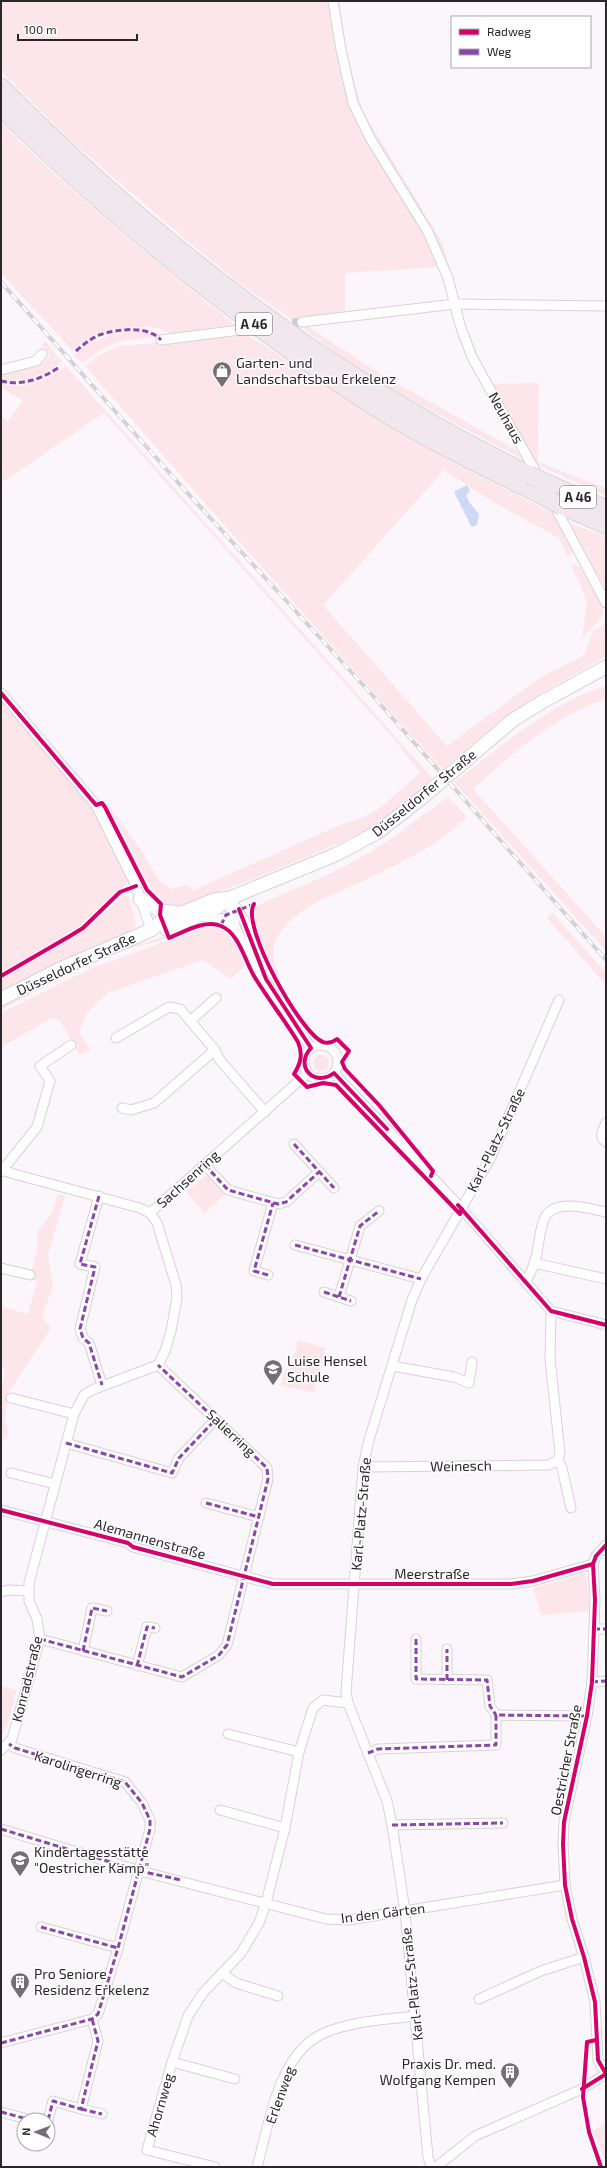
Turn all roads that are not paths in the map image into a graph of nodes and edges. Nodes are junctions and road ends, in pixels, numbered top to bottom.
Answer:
1 (333, 1) edge
2 (1, 88) edge
3 (1, 108) edge
4 (455, 304) junction
5 (606, 306) edge
6 (302, 322) tunnel mouth
7 (240, 330) dead end
8 (161, 340) dead end
9 (42, 354) dead end
10 (1, 370) edge
11 (545, 490) junction
12 (606, 509) edge
13 (606, 525) edge
14 (606, 603) edge
15 (606, 667) edge
16 (593, 674) junction
17 (606, 674) edge
18 (1, 693) edge
19 (230, 898) junction
20 (140, 899) junction
21 (182, 912) junction
22 (199, 916) junction
23 (236, 929) junction
24 (151, 930) junction
25 (266, 979) junction
26 (216, 998) dead end
27 (1, 999) edge
28 (559, 1000) dead end
29 (190, 1021) junction
30 (116, 1038) dead end
31 (71, 1045) dead end
32 (312, 1048) junction
33 (215, 1050) junction
34 (308, 1073) junction
35 (334, 1073) junction
36 (122, 1108) dead end
37 (265, 1112) junction
38 (606, 1123) edge
39 (606, 1142) edge
40 (294, 1144) dead end
41 (205, 1164) junction
42 (2, 1169) edge
43 (319, 1172) junction
44 (334, 1188) dead end
45 (99, 1196) junction
46 (273, 1203) junction
47 (462, 1209) junction
48 (379, 1211) dead end
49 (606, 1212) edge
50 (150, 1213) junction
51 (295, 1245) dead end
52 (351, 1260) junction
53 (534, 1263) junction
54 (1, 1268) edge
55 (30, 1275) dead end
56 (268, 1275) dead end
57 (421, 1279) junction
58 (606, 1279) edge
59 (525, 1282) junction
60 (324, 1292) dead end
61 (339, 1297) junction
62 (351, 1301) dead end
63 (551, 1312) junction
64 (606, 1325) edge
65 (472, 1362) dead end
66 (158, 1365) junction
67 (392, 1366) junction
68 (102, 1385) junction
69 (10, 1398) dead end
70 (74, 1414) junction
71 (214, 1420) junction
72 (66, 1443) junction
73 (558, 1460) junction
74 (363, 1467) junction
75 (11, 1473) dead end
76 (55, 1484) junction
77 (206, 1503) dead end
78 (571, 1508) dead end
79 (1, 1510) edge
80 (259, 1517) junction
81 (45, 1521) junction
82 (606, 1545) edge
83 (593, 1564) junction
84 (243, 1577) junction
85 (269, 1584) joint
86 (354, 1586) junction
87 (28, 1591) junction
88 (1, 1592) edge
89 (107, 1611) dead end
90 (155, 1628) dead end
91 (594, 1629) junction
92 (606, 1629) edge
93 (40, 1639) junction
94 (416, 1639) dead end
95 (447, 1649) dead end
96 (83, 1651) junction
97 (137, 1666) junction
98 (447, 1680) junction
99 (606, 1681) edge
100 (592, 1682) junction
101 (348, 1704) junction
102 (496, 1715) junction
103 (587, 1716) junction
104 (228, 1734) dead end
105 (5, 1747) edge
106 (299, 1752) junction
107 (368, 1753) junction
108 (220, 1810) dead end
109 (503, 1823) dead end
110 (392, 1825) junction
111 (285, 1828) junction
112 (1, 1829) edge
113 (140, 1871) junction
114 (565, 1885) junction
115 (266, 1903) junction
116 (405, 1911) junction
117 (41, 1928) dead end
118 (118, 1948) junction
119 (584, 1957) junction
120 (222, 1973) junction
121 (278, 1996) dead end
122 (479, 1999) dead end
123 (415, 2016) junction
124 (92, 2019) junction
125 (1, 2043) edge
126 (172, 2062) junction
127 (606, 2074) edge
128 (235, 2079) dead end
129 (81, 2109) junction
130 (1, 2112) edge
131 (50, 2112) edge
132 (102, 2114) dead end
133 (16, 2116) edge
134 (215, 2167) edge
135 (257, 2167) edge
136 (431, 2167) edge
137 (436, 2167) edge

1 - 4 street, Neuhaus
2 - 11 highway, A 46, bridge
3 - 11 highway, A 46
4 - 5 street
4 - 6 street
4 - 14 street, Neuhaus
7 - 8 street
9 - 10 street
11 - 12 highway, A 46
11 - 13 highway, A 46, bridge
15 - 16 main road, Düsseldorfer Straße
16 - 17 street
16 - 19 main road, Düsseldorfer Straße
18 - 20 street
19 - 21 main road, Düsseldorfer Straße
19 - 22 main road, Düsseldorfer Straße
19 - 23 street
19 - 25 street
20 - 21 main road
20 - 24 street
21 - 24 main road, Düsseldorfer Straße
22 - 23 street
22 - 24 main road, Düsseldorfer Straße
23 - 25 street
24 - 27 main road, Düsseldorfer Straße
25 - 32 street
26 - 29 street
28 - 47 street, Karl-Platz-Straße
29 - 30 street
29 - 33 street
31 - 42 street
32 - 34 street
32 - 35 street
33 - 36 street
33 - 37 street
34 - 35 street
34 - 37 street, Sachsenring
35 - 47 street
37 - 41 street, Sachsenring
38 - 39 street
40 - 43 street
41 - 46 street
41 - 50 street, Sachsenring
42 - 45 street, Sachsenring
43 - 44 street
43 - 46 street
45 - 50 street, Sachsenring
45 - 68 street
46 - 56 street
47 - 57 street, Karl-Platz-Straße
47 - 59 street
48 - 52 street
49 - 53 street
50 - 66 street
51 - 52 street
52 - 57 street
52 - 61 street
53 - 58 street
53 - 59 street
54 - 55 street
57 - 67 street, Karl-Platz-Straße
59 - 63 street
60 - 61 street
61 - 62 street
63 - 64 street
63 - 73 street
65 - 67 street
66 - 68 street, Konradstraße
66 - 71 street, Salierring
67 - 74 street, Karl-Platz-Straße
68 - 70 street, Konradstraße
69 - 70 street
70 - 72 street, Konradstraße
71 - 72 street
71 - 80 street, Salierring
72 - 76 street, Konradstraße
73 - 74 street, Weinesch
73 - 78 street
74 - 86 street, Karl-Platz-Straße
75 - 76 street
76 - 81 street, Konradstraße
77 - 80 street
79 - 81 street, Alemannenstraße
80 - 84 street, Salierring
81 - 84 street, Alemannenstraße
81 - 87 street, Konradstraße
82 - 83 street
83 - 86 street, Meerstraße
83 - 91 street, Oestricher Straße
84 - 85 street, Alemannenstraße
84 - 97 street, Salierring
85 - 86 street, Meerstraße
86 - 101 street, Karl-Platz-Straße
87 - 88 street
87 - 93 street, Konradstraße
89 - 96 street
90 - 97 street
91 - 92 street
91 - 100 street, Oestricher Straße
93 - 96 street, Salierring
93 - 105 street, Konradstraße
94 - 98 street
95 - 98 street
96 - 97 street, Salierring
98 - 102 street
99 - 100 street
100 - 103 street, Oestricher Straße
101 - 106 street, Ahornweg
101 - 107 street, Karl-Platz-Straße
102 - 103 street
102 - 107 street
103 - 114 street, Oestricher Straße
104 - 106 street
105 - 113 street, Karolingerring
106 - 111 street, Ahornweg
107 - 110 street, Karl-Platz-Straße
108 - 111 street
109 - 110 street
110 - 116 street, Karl-Platz-Straße
111 - 115 street, Ahornweg
112 - 113 street, In den Gärten
113 - 115 street, In den Gärten
113 - 118 street, Karolingerring
114 - 116 street, In den Gärten
114 - 119 street, Oestricher Straße
115 - 116 street, In den Gärten
115 - 120 street, Ahornweg
116 - 123 street, Karl-Platz-Straße
117 - 118 street
118 - 124 street, Karolingerring
119 - 122 street
119 - 127 street, Oestricher Straße
120 - 121 street
120 - 126 street, Ahornweg
123 - 135 street, Erlenweg
123 - 136 street, Karl-Platz-Straße
124 - 125 street
124 - 129 street
126 - 128 street, Ahornweg
126 - 134 street, Ahornweg
127 - 137 street
129 - 131 street
129 - 132 street
130 - 133 street

